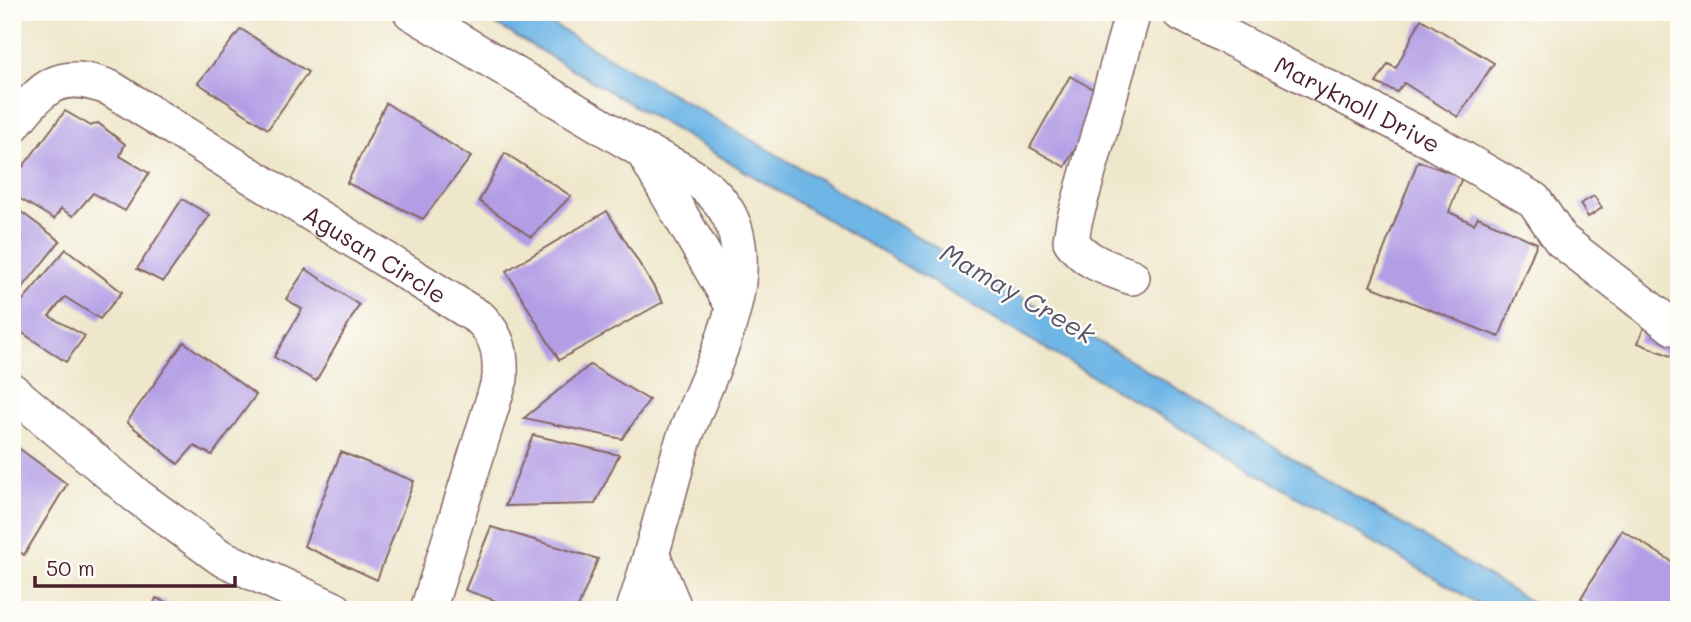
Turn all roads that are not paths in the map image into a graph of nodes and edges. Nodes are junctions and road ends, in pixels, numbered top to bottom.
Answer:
1 (411, 12) edge
2 (1133, 12) edge
3 (1180, 12) edge
4 (12, 126) edge
5 (643, 151) junction
6 (734, 226) junction
7 (694, 239) junction
8 (1132, 277) dead end
9 (732, 304) junction
10 (1673, 327) dead end
11 (12, 391) edge
12 (652, 555) junction
13 (335, 610) edge
14 (428, 610) edge
15 (634, 610) edge
16 (675, 610) edge

1 - 5 street
2 - 8 street
3 - 10 street, Maryknoll Drive
4 - 14 street, Agusan Circle
5 - 6 street
5 - 7 street
6 - 7 street
6 - 9 street
7 - 9 street
9 - 12 street
11 - 13 street
12 - 15 street
12 - 16 street

